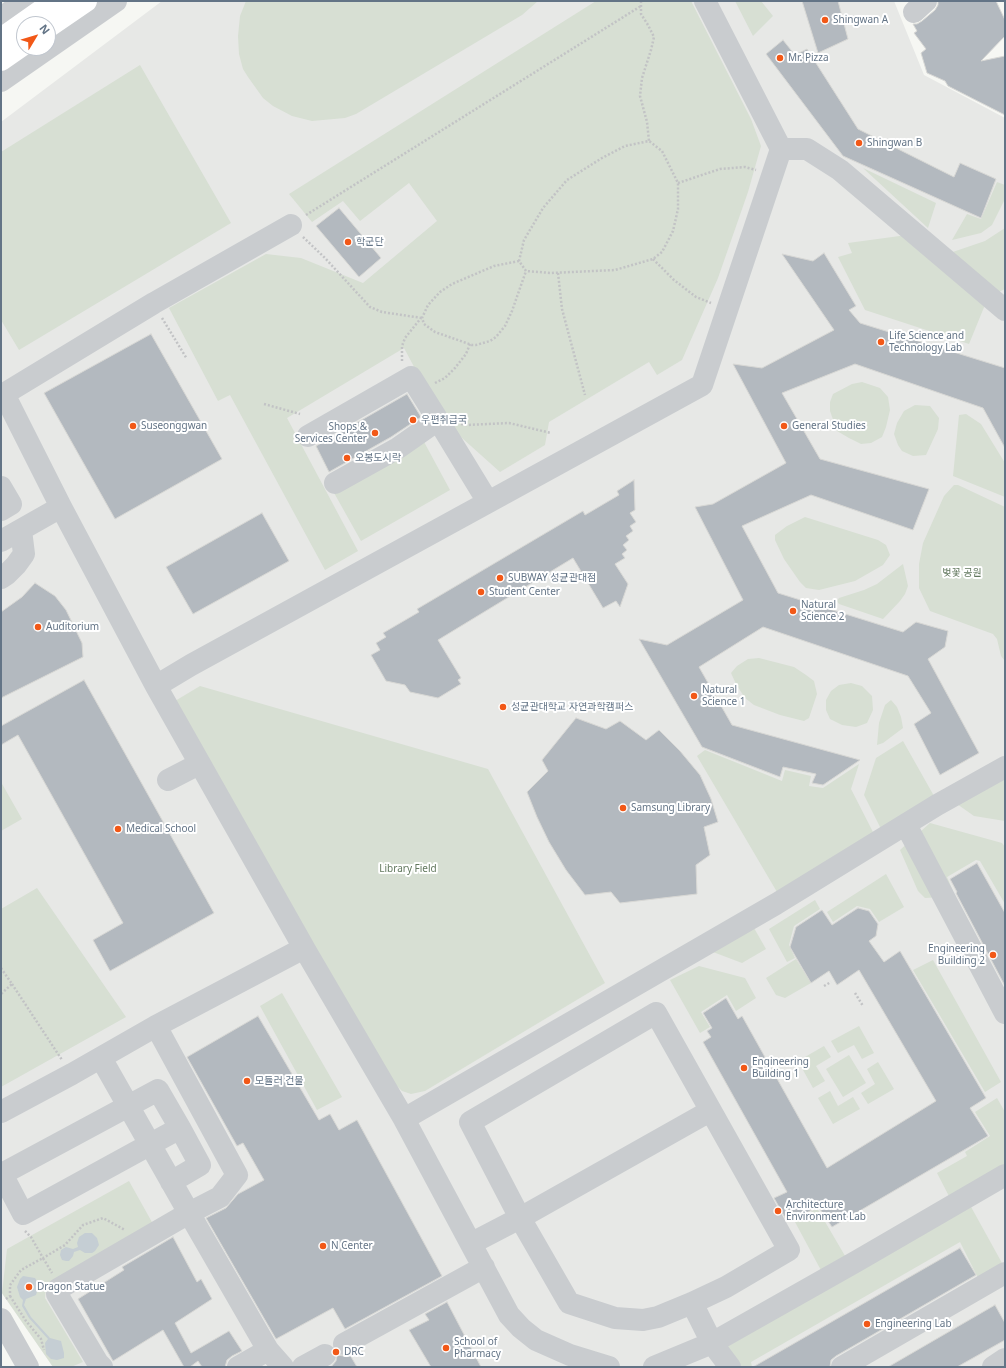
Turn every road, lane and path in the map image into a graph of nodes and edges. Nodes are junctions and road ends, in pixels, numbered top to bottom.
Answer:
1 (25, 1) edge
2 (55, 1) edge
3 (86, 1) edge
4 (116, 1) edge
5 (641, 1) edge
6 (705, 1) edge
7 (641, 6) junction
8 (1, 18) edge
9 (56, 22) edge
10 (1, 39) edge
11 (16, 50) edge
12 (1, 60) edge
13 (1, 81) edge
14 (649, 141) junction
15 (781, 149) junction
16 (773, 175) junction
17 (678, 183) junction
18 (291, 225) junction
19 (653, 259) junction
20 (519, 260) junction
21 (526, 271) junction
22 (558, 273) junction
23 (1000, 301) edge
24 (154, 304) junction
25 (727, 310) junction
26 (422, 318) junction
27 (470, 344) junction
28 (187, 359) dead end
29 (411, 377) junction
30 (2, 393) edge
31 (585, 395) dead end
32 (264, 404) dead end
33 (300, 414) dead end
34 (438, 420) junction
35 (551, 433) dead end
36 (308, 436) dead end
37 (335, 483) dead end
38 (1, 487) edge
39 (488, 502) junction
40 (61, 507) junction
41 (1, 510) edge
42 (21, 530) junction
43 (1, 541) edge
44 (1, 578) edge
45 (156, 686) junction
46 (200, 764) junction
47 (1005, 767) edge
48 (168, 780) dead end
49 (906, 825) junction
50 (304, 948) junction
51 (1, 968) edge
52 (831, 982) dead end
53 (12, 984) junction
54 (824, 986) dead end
55 (1, 994) edge
56 (855, 994) dead end
57 (863, 1006) dead end
58 (590, 1012) junction
59 (1005, 1013) edge
60 (156, 1026) junction
61 (607, 1042) junction
62 (101, 1058) junction
63 (72, 1074) junction
64 (128, 1106) junction
65 (710, 1111) junction
66 (1, 1112) edge
67 (404, 1119) junction
68 (180, 1128) junction
69 (150, 1144) junction
70 (171, 1182) junction
71 (1002, 1183) edge
72 (188, 1213) junction
73 (520, 1218) junction
74 (31, 1237) dead end
75 (142, 1240) junction
76 (472, 1243) junction
77 (43, 1258) junction
78 (484, 1267) junction
79 (1005, 1273) edge
80 (60, 1287) junction
81 (10, 1296) junction
82 (692, 1304) junction
83 (4, 1309) edge
84 (712, 1343) junction
85 (344, 1344) dead end
86 (44, 1350) dead end
87 (268, 1350) junction
88 (325, 1355) dead end
89 (1005, 1359) edge
90 (28, 1367) edge
91 (102, 1367) edge
92 (238, 1367) edge
93 (283, 1367) edge
94 (303, 1367) edge
95 (609, 1367) edge
96 (654, 1367) edge
97 (730, 1367) edge
98 (842, 1367) edge
99 (993, 1367) edge

1 - 8 street
2 - 10 main road
3 - 9 main road
4 - 13 street
5 - 7 path
6 - 15 street
7 - 14 path
7 - 18 path
11 - 12 main road
14 - 17 path
14 - 20 path
15 - 16 street
15 - 23 street
16 - 17 path
16 - 25 street
17 - 19 path
18 - 24 street
18 - 26 path
19 - 22 path
19 - 25 path
20 - 21 path
20 - 26 path
21 - 22 path
21 - 27 path
22 - 31 path
24 - 28 path
24 - 30 street
25 - 39 street
26 - 27 path
26 - 29 path
27 - 29 path
29 - 34 street
29 - 36 street
30 - 40 street
32 - 33 path
34 - 35 path
34 - 37 street
34 - 39 street
38 - 41 street
39 - 45 street
40 - 42 street
40 - 45 street
42 - 43 street
42 - 44 street
45 - 46 street
46 - 48 street
46 - 50 street
47 - 49 street
49 - 58 street
49 - 59 street
50 - 60 street
50 - 67 street
51 - 53 path
52 - 54 path
53 - 55 path
53 - 63 path
56 - 57 path
58 - 61 street
58 - 67 street
60 - 62 street
60 - 72 street
61 - 65 street
61 - 73 street
62 - 63 street
62 - 64 street
63 - 66 street
64 - 68 street
64 - 69 street
64 - 69 street
65 - 73 street
65 - 82 street
67 - 76 street
68 - 69 street
68 - 70 street
69 - 70 street
70 - 72 street
71 - 84 street
72 - 75 street
72 - 87 street
73 - 76 street
73 - 82 street
74 - 77 path
75 - 77 path
75 - 80 street
76 - 78 street
77 - 80 path
77 - 81 path
78 - 85 street
78 - 95 street
79 - 98 street
80 - 91 street
81 - 83 path
81 - 86 path
82 - 84 street
83 - 90 street
84 - 96 street
84 - 97 street
87 - 92 street
87 - 93 street
88 - 94 street
89 - 99 street

